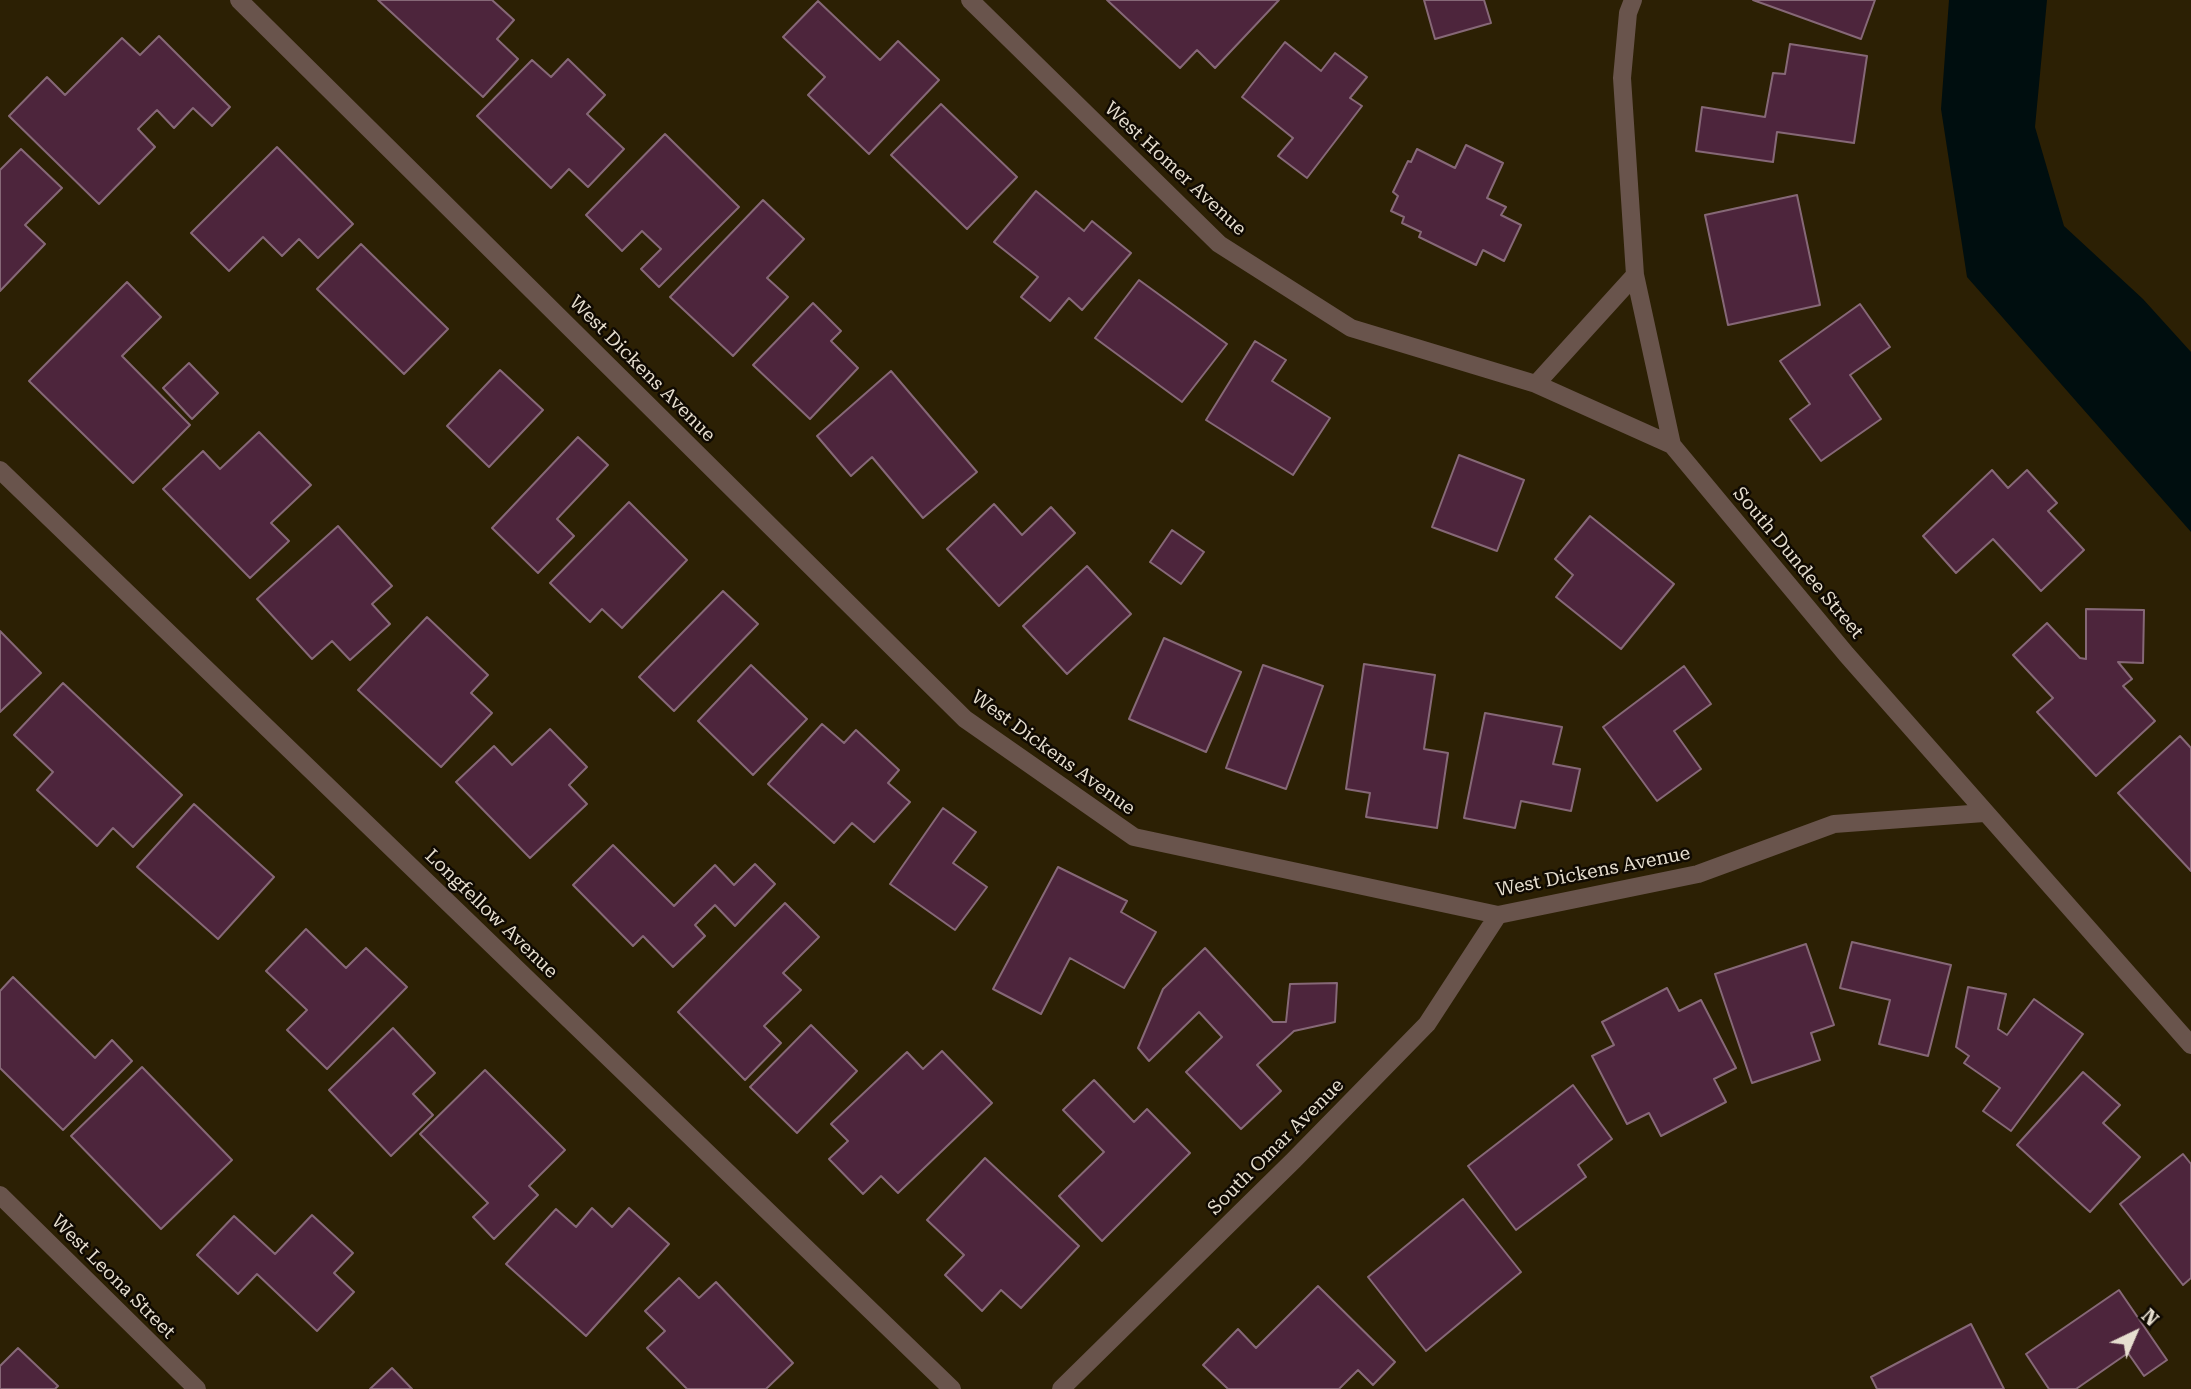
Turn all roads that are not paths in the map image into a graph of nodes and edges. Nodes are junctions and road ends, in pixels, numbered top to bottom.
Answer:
1 (239, 0) edge
2 (970, 0) edge
3 (1627, 4) edge
4 (1635, 275) junction
5 (1536, 384) junction
6 (1672, 445) junction
7 (0, 470) edge
8 (1984, 813) junction
9 (1498, 915) junction
10 (2191, 1045) edge
11 (0, 1195) edge
12 (197, 1389) edge
13 (952, 1389) edge
14 (1061, 1389) edge

1 - 9 street, West Dickens Avenue
2 - 5 street, West Homer Avenue
3 - 4 street, South Dundee Street
4 - 5 street
4 - 6 street, South Dundee Street
5 - 6 street, West Homer Avenue
6 - 8 street, South Dundee Street
7 - 13 street, Longfellow Avenue
8 - 9 street, West Dickens Avenue
8 - 10 street, South Dundee Street
9 - 14 street, South Omar Avenue
11 - 12 street, West Leona Street

